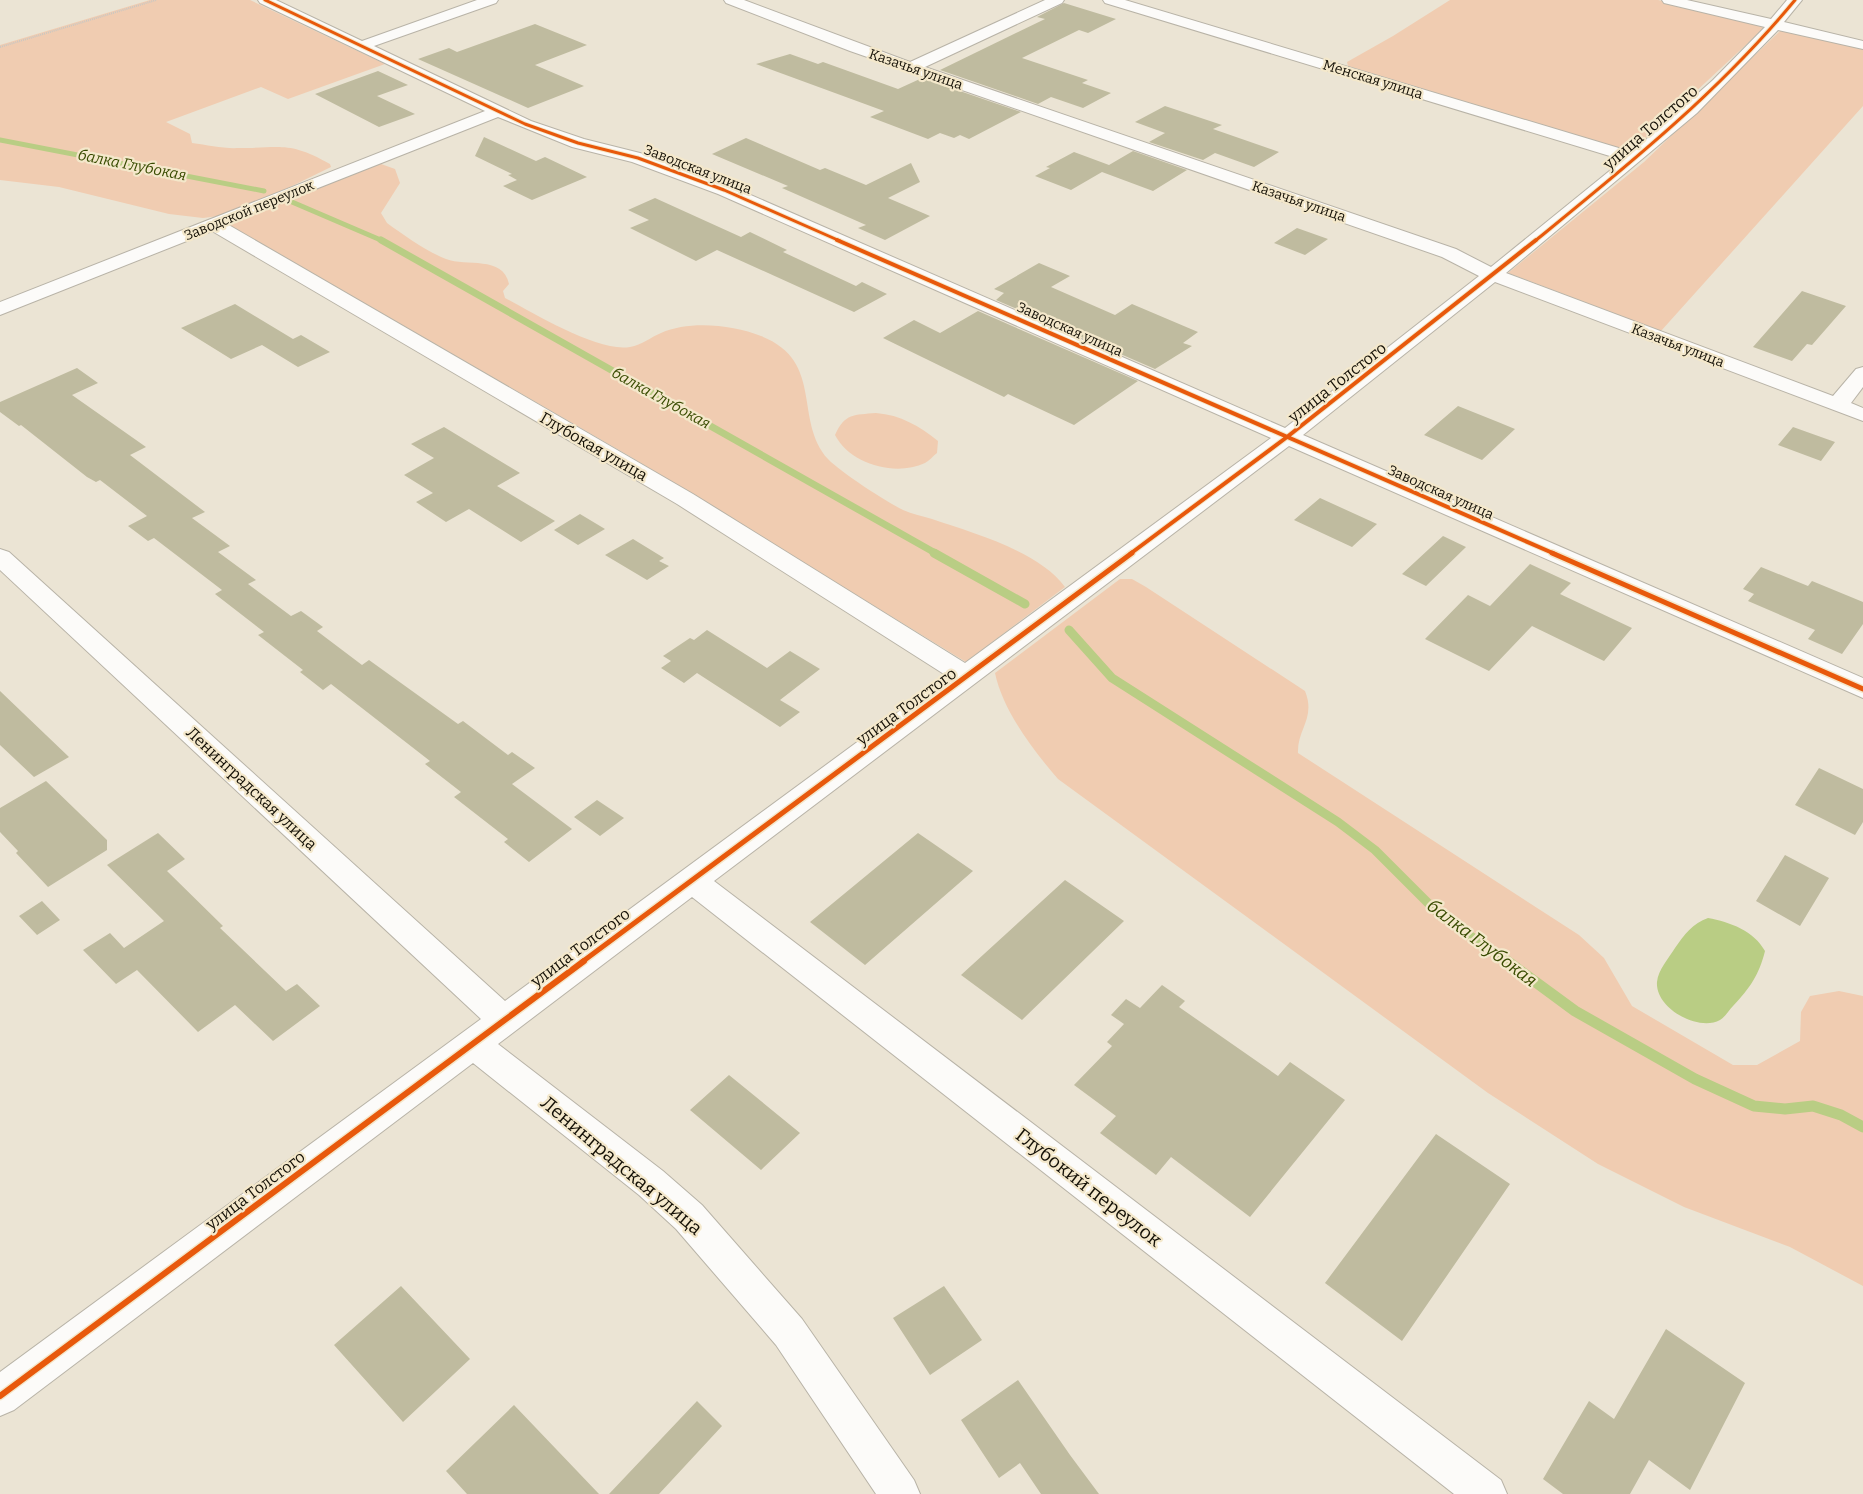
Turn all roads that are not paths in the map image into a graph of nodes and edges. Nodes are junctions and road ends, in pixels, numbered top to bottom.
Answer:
1 (265, 0) edge
2 (491, 0) edge
3 (731, 0) edge
4 (1057, 0) edge
5 (1110, 0) edge
6 (1669, 0) edge
7 (1795, 0) edge
8 (1776, 25) junction
9 (361, 46) junction
10 (1863, 46) edge
11 (912, 67) junction
12 (498, 112) junction
13 (1635, 158) junction
14 (215, 225) junction
15 (1493, 275) junction
16 (0, 309) edge
17 (1863, 373) edge
18 (1837, 406) junction
19 (1863, 415) edge
20 (1287, 437) junction
21 (0, 557) edge
22 (967, 677) junction
23 (1863, 689) edge
24 (692, 880) junction
25 (504, 1020) junction
26 (472, 1043) junction
27 (0, 1396) edge
28 (900, 1494) edge
29 (1487, 1494) edge

1 - 9 street, Заводская улица
2 - 9 street
3 - 11 street, Казачья улица
4 - 11 street
5 - 13 street, Менская улица
6 - 8 street
7 - 8 street, улица Толстого
8 - 10 street
8 - 13 street, улица Толстого
9 - 12 street, Заводская улица
11 - 15 street, Казачья улица
12 - 14 street, Заводской переулок
12 - 20 street, Заводская улица
13 - 15 street, улица Толстого
14 - 16 street, Заводской переулок
14 - 22 street, Глубокая улица
15 - 18 street, Казачья улица
15 - 20 street, улица Толстого
17 - 18 street
18 - 19 street, Казачья улица
20 - 22 street, улица Толстого
20 - 23 street, Заводская улица
21 - 25 street, Ленинградская улица
22 - 24 street, улица Толстого
24 - 25 street, улица Толстого
24 - 29 street, Глубокий переулок
25 - 26 street, улица Толстого
26 - 27 street, улица Толстого
26 - 28 street, Ленинградская улица

